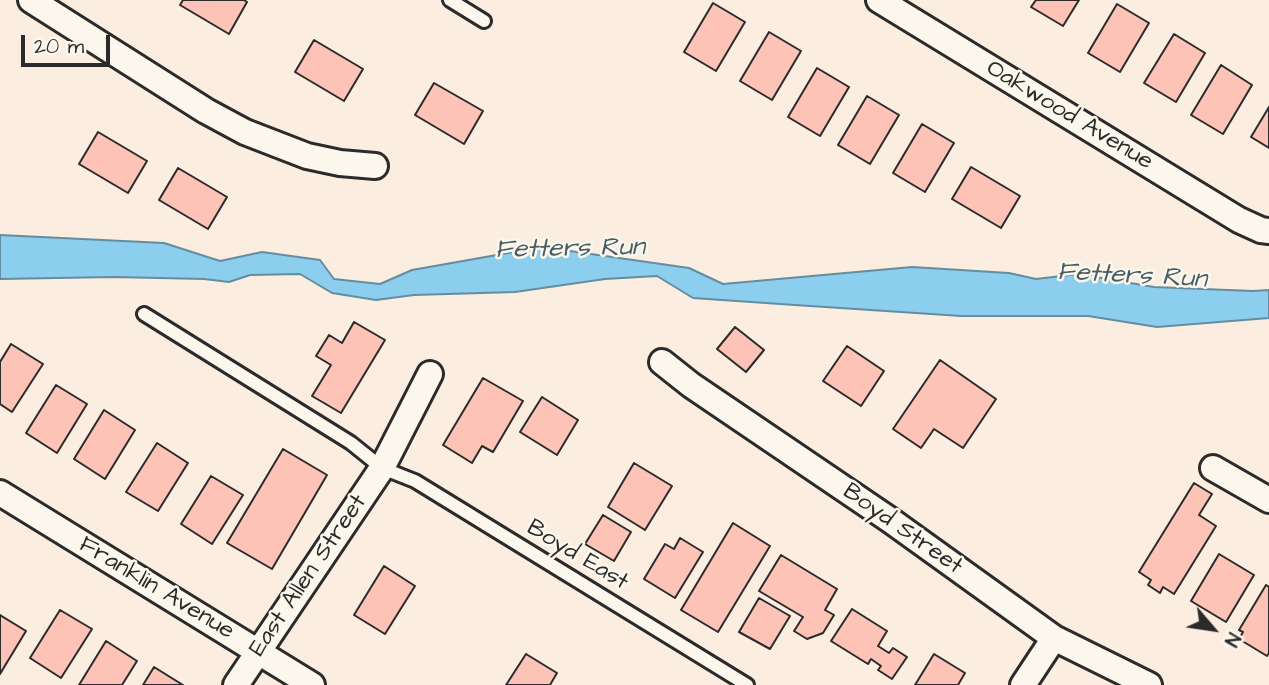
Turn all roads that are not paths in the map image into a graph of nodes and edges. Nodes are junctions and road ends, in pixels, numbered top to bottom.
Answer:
1 (31, 0) edge
2 (450, 0) edge
3 (878, 0) edge
4 (484, 21) dead end
5 (375, 166) dead end
6 (1265, 230) edge
7 (144, 314) dead end
8 (662, 362) dead end
9 (430, 374) dead end
10 (382, 468) junction
11 (1213, 468) dead end
12 (0, 494) edge
13 (1269, 500) edge
14 (1054, 638) junction
15 (258, 651) junction
16 (236, 685) edge
17 (312, 685) edge
18 (747, 685) edge
19 (1023, 685) edge
20 (1149, 685) edge

1 - 5 street
2 - 4 lane
3 - 6 street, Oakwood Avenue
7 - 10 lane, Boyd East
8 - 14 street, Boyd Street
9 - 10 street, East Allen Street
10 - 15 street, East Allen Street
10 - 18 lane, Boyd East
11 - 13 street
12 - 15 street, Franklin Avenue
14 - 19 street
14 - 20 street, Boyd Street
15 - 16 street, East Allen Street
15 - 17 street, Franklin Avenue

